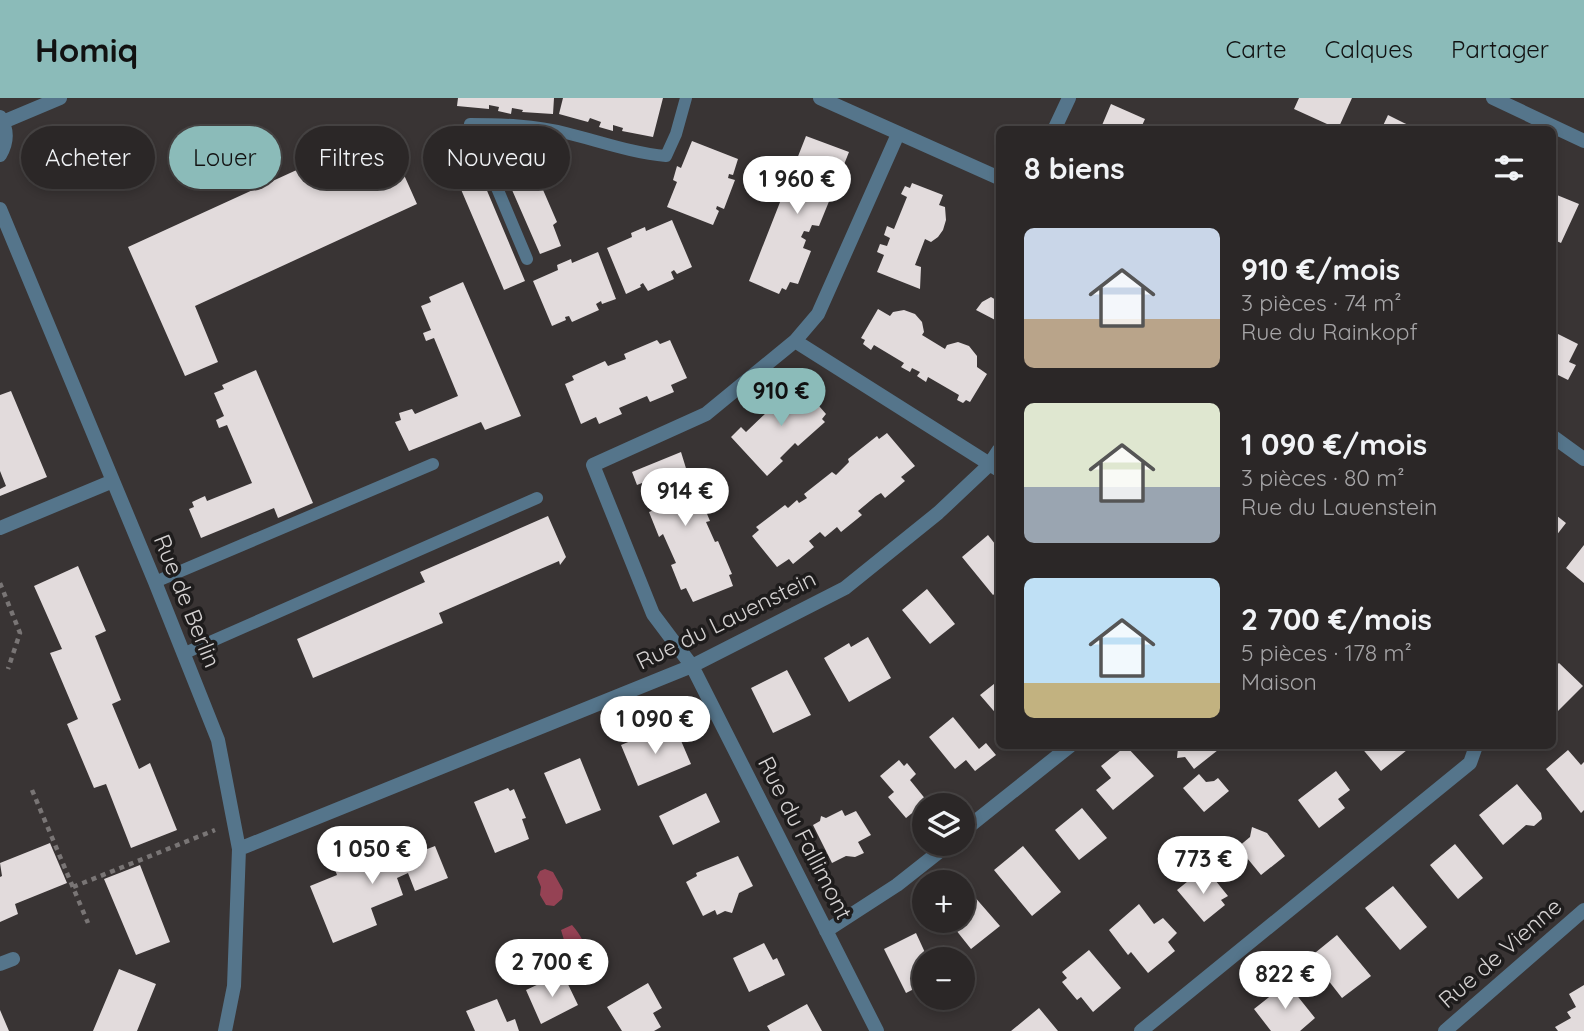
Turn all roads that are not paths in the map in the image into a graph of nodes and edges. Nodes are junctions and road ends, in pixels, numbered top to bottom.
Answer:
1 (60, 98) edge
2 (686, 98) edge
3 (820, 98) edge
4 (1069, 98) edge
5 (1493, 98) edge
6 (2, 120) edge
7 (1056, 126) edge
8 (1552, 126) edge
9 (1556, 128) edge
10 (898, 134) junction
11 (1584, 141) edge
12 (0, 155) edge
13 (996, 177) edge
14 (0, 209) edge
15 (527, 259) dead end
16 (795, 341) junction
17 (1556, 439) edge
18 (1584, 459) edge
19 (433, 464) dead end
20 (994, 467) edge
21 (113, 481) junction
22 (537, 498) dead end
23 (0, 528) edge
24 (155, 582) junction
25 (185, 653) junction
26 (692, 666) junction
27 (1066, 749) edge
28 (1475, 749) edge
29 (975, 822) edge
30 (239, 849) junction
31 (934, 856) edge
32 (1584, 910) edge
33 (826, 931) junction
34 (225, 1031) edge
35 (877, 1031) edge
36 (1142, 1031) edge
37 (1446, 1031) edge

1 - 6 street
2 - 15 lane
3 - 10 street
4 - 7 street
5 - 8 street
6 - 12 street
9 - 11 street
10 - 13 street
10 - 16 street
14 - 21 street, Rue de Berlin
16 - 20 street
16 - 26 street, Rue du Fallimont
17 - 18 street
19 - 24 lane
20 - 26 street, Rue du Lauenstein
21 - 23 street
21 - 24 street, Rue de Berlin
22 - 25 lane
24 - 25 street, Rue de Berlin
25 - 30 street, Rue de Berlin
26 - 30 street, Rue du Lauenstein
26 - 33 street, Rue du Fallimont
27 - 29 street
28 - 36 street
30 - 34 street, Rue de Berlin
31 - 33 street
32 - 37 street, Rue de Vienne
33 - 35 street, Rue du Fallimont

